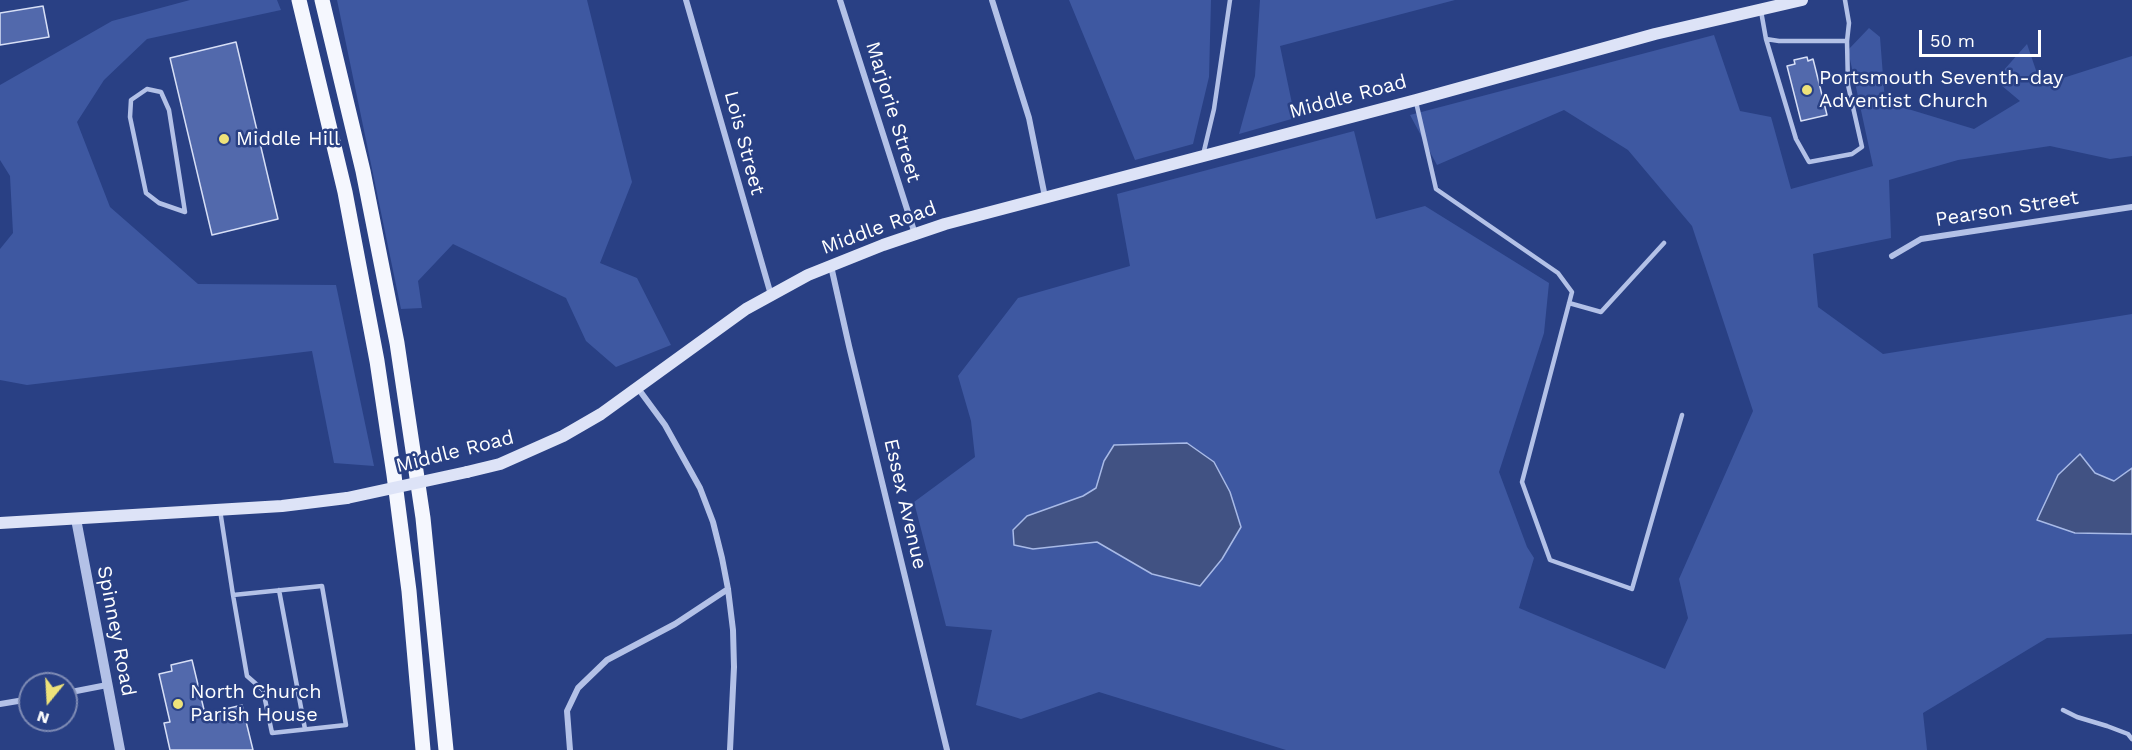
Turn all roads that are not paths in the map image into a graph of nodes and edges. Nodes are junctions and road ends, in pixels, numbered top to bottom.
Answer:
1 (299, 0) edge
2 (322, 0) edge
3 (686, 0) edge
4 (840, 0) edge
5 (992, 0) edge
6 (1230, 0) edge
7 (1802, 0) edge
8 (1845, 0) edge
9 (1760, 8) junction
10 (1766, 39) junction
11 (1847, 41) junction
12 (1416, 100) junction
13 (1203, 155) junction
14 (1045, 197) junction
15 (2132, 207) edge
16 (185, 212) joint
17 (915, 234) junction
18 (1664, 243) dead end
19 (1892, 256) dead end
20 (831, 266) junction
21 (771, 295) junction
22 (1569, 303) junction
23 (637, 387) junction
24 (1682, 415) dead end
25 (220, 510) junction
26 (76, 519) junction
27 (0, 523) edge
28 (728, 589) junction
29 (279, 590) junction
30 (233, 595) junction
31 (107, 686) junction
32 (78, 691) edge
33 (18, 701) edge
34 (0, 704) edge
35 (2063, 710) dead end
36 (305, 729) junction
37 (2132, 739) edge
38 (120, 750) edge
39 (423, 750) edge
40 (446, 750) edge
41 (570, 750) edge
42 (730, 750) edge
43 (947, 750) edge

1 - 39 main road
2 - 40 main road
3 - 21 street, Lois Street
4 - 17 street, Marjorie Street
5 - 14 street
6 - 13 lane
7 - 9 main road, Middle Road
8 - 11 lane
9 - 10 lane
9 - 12 main road, Middle Road
10 - 11 lane
10 - 11 lane
12 - 13 main road, Middle Road
12 - 22 lane
13 - 14 main road, Middle Road
14 - 17 main road, Middle Road
15 - 19 street, Pearson Street
16 - 16 lane
17 - 20 main road, Middle Road
18 - 22 lane
20 - 21 main road, Middle Road
20 - 43 street, Essex Avenue
21 - 23 main road, Middle Road
22 - 24 lane
23 - 25 main road, Middle Road, bridge
23 - 28 street
25 - 26 main road, Middle Road
25 - 30 lane
26 - 27 main road, Middle Road
26 - 31 street, Spinney Road
28 - 41 street
28 - 42 street
29 - 30 lane
29 - 36 lane
29 - 36 lane
30 - 36 lane
31 - 32 street
31 - 38 street, Spinney Road
33 - 34 street
35 - 37 lane

